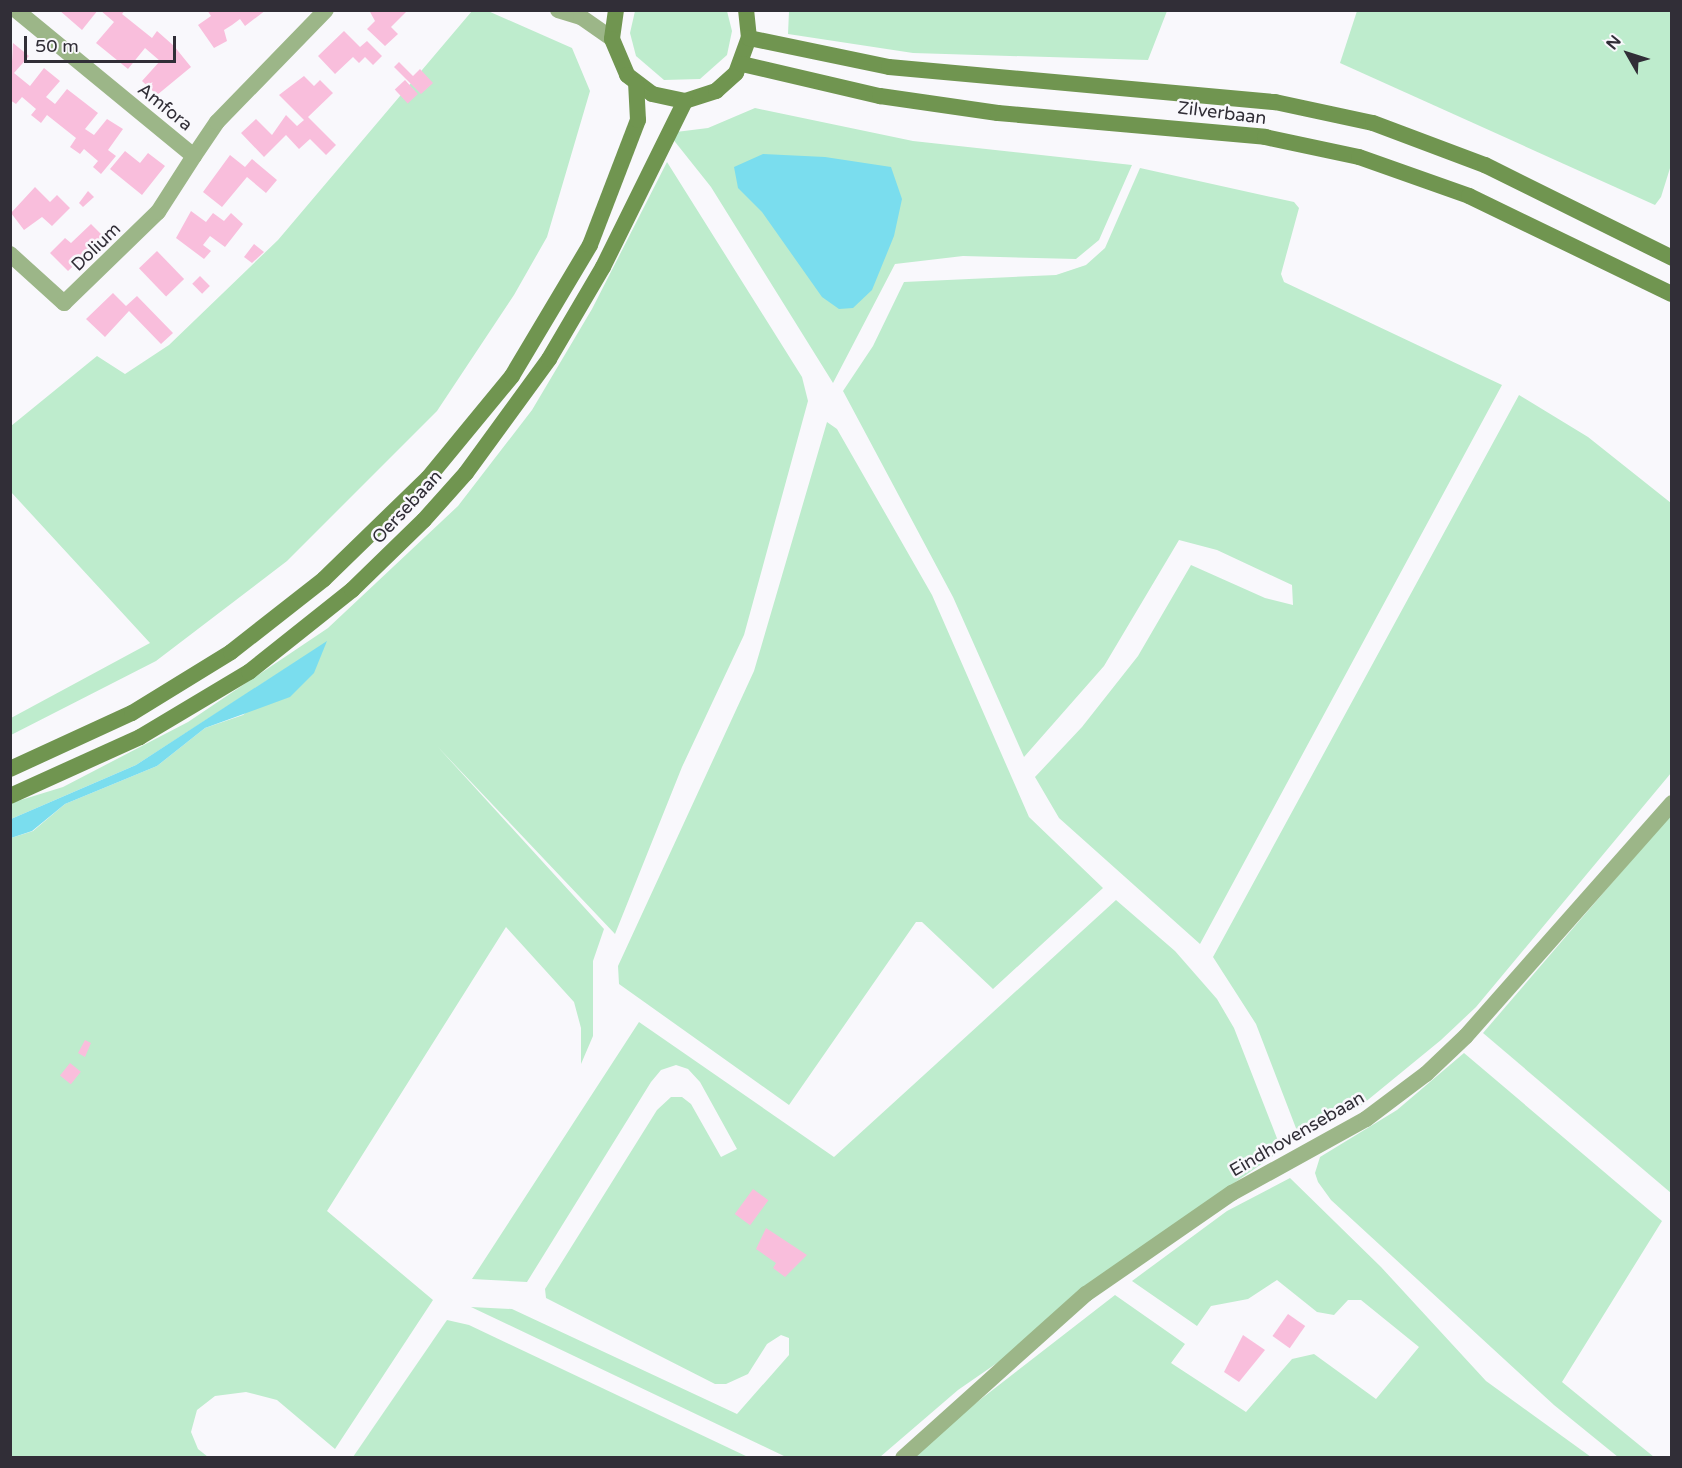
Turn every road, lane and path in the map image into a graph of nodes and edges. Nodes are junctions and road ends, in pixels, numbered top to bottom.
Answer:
1 (16, 10) edge
2 (326, 10) edge
3 (558, 10) edge
4 (616, 10) edge
5 (746, 10) edge
6 (749, 38) junction
7 (612, 39) junction
8 (742, 64) junction
9 (636, 85) junction
10 (685, 101) junction
11 (194, 156) junction
12 (10, 254) edge
13 (1671, 258) edge
14 (1671, 294) edge
15 (10, 769) edge
16 (10, 796) edge
17 (1671, 803) edge
18 (903, 1458) edge

1 - 11 street, Amfora
2 - 11 street, Amfora
3 - 7 street
4 - 7 main road
5 - 6 main road
6 - 8 main road
6 - 13 main road, Zilverbaan
7 - 9 main road
8 - 10 main road
8 - 14 main road, Zilverbaan
9 - 10 main road
9 - 15 main road, Oersebaan
10 - 16 main road, Oersebaan
11 - 12 street, Dolium
17 - 18 street, Eindhovensebaan

